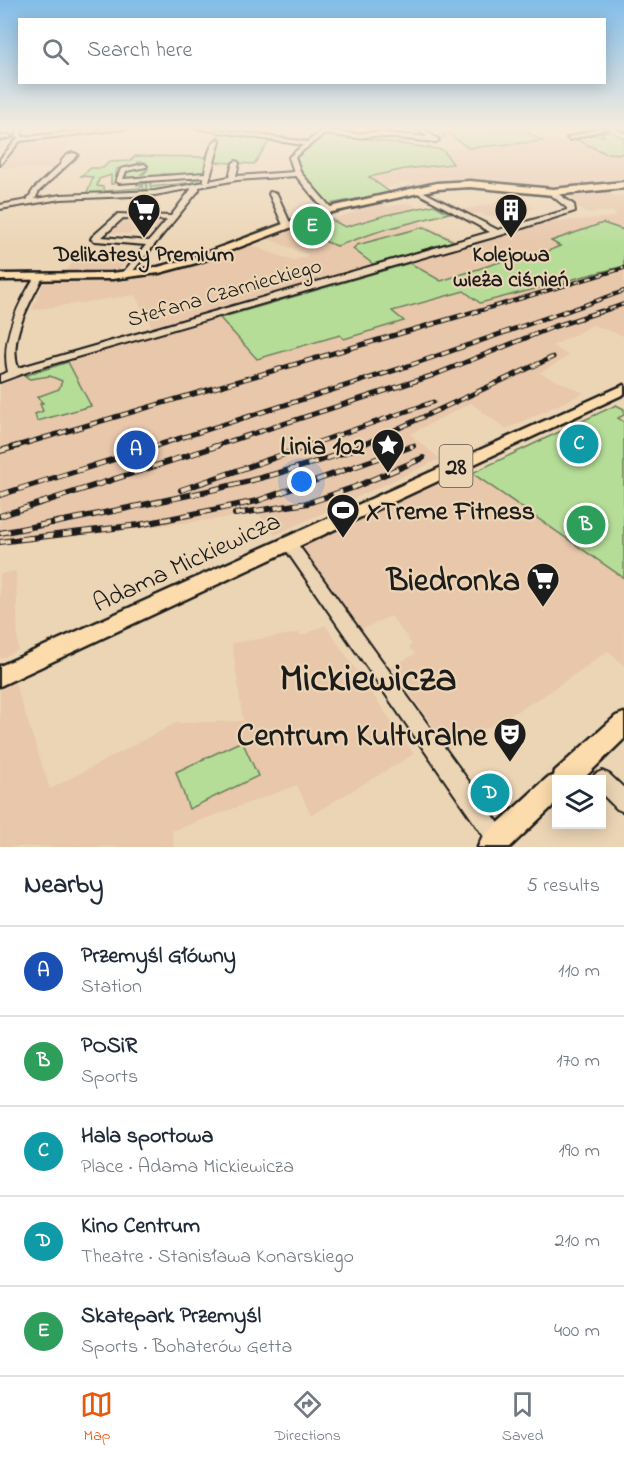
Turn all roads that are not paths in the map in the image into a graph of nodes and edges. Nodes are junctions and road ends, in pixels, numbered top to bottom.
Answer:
1 (61, 168) edge
2 (136, 168) edge
3 (209, 168) edge
4 (235, 168) edge
5 (296, 168) edge
6 (298, 174) junction
7 (208, 175) junction
8 (232, 177) junction
9 (208, 184) junction
10 (624, 185) edge
11 (195, 187) junction
12 (416, 190) junction
13 (553, 192) junction
14 (273, 194) dead end
15 (30, 201) junction
16 (0, 207) edge
17 (329, 210) junction
18 (171, 218) junction
19 (287, 225) junction
20 (498, 233) junction
21 (149, 243) junction
22 (125, 275) junction
23 (0, 277) edge
24 (39, 277) junction
25 (14, 373) junction
26 (0, 379) edge
27 (624, 389) edge
28 (289, 543) junction
29 (0, 676) edge
30 (624, 724) edge
31 (573, 772) edge
32 (606, 786) edge
33 (552, 791) edge
34 (624, 802) edge
35 (495, 844) edge

1 - 15 street
2 - 7 street
3 - 7 street
4 - 8 street
5 - 6 street
6 - 8 street
6 - 17 street
7 - 9 street
8 - 9 street
9 - 11 street
10 - 13 main road
11 - 15 street
11 - 18 street
12 - 13 main road
12 - 17 main road
12 - 20 street
13 - 20 street, Stefana Czarnieckiego
14 - 19 street
15 - 16 street
17 - 19 main road
18 - 21 street
18 - 21 street
19 - 22 main road
20 - 25 street, Stefana Czarnieckiego
21 - 22 street
22 - 24 main road
23 - 24 main road
24 - 25 street
25 - 26 street, Stefana Czarnieckiego
27 - 28 main road, Adama Mickiewicza / 28
28 - 29 main road, Adama Mickiewicza / 28
28 - 35 street
30 - 31 main road
32 - 34 street
33 - 35 main road

